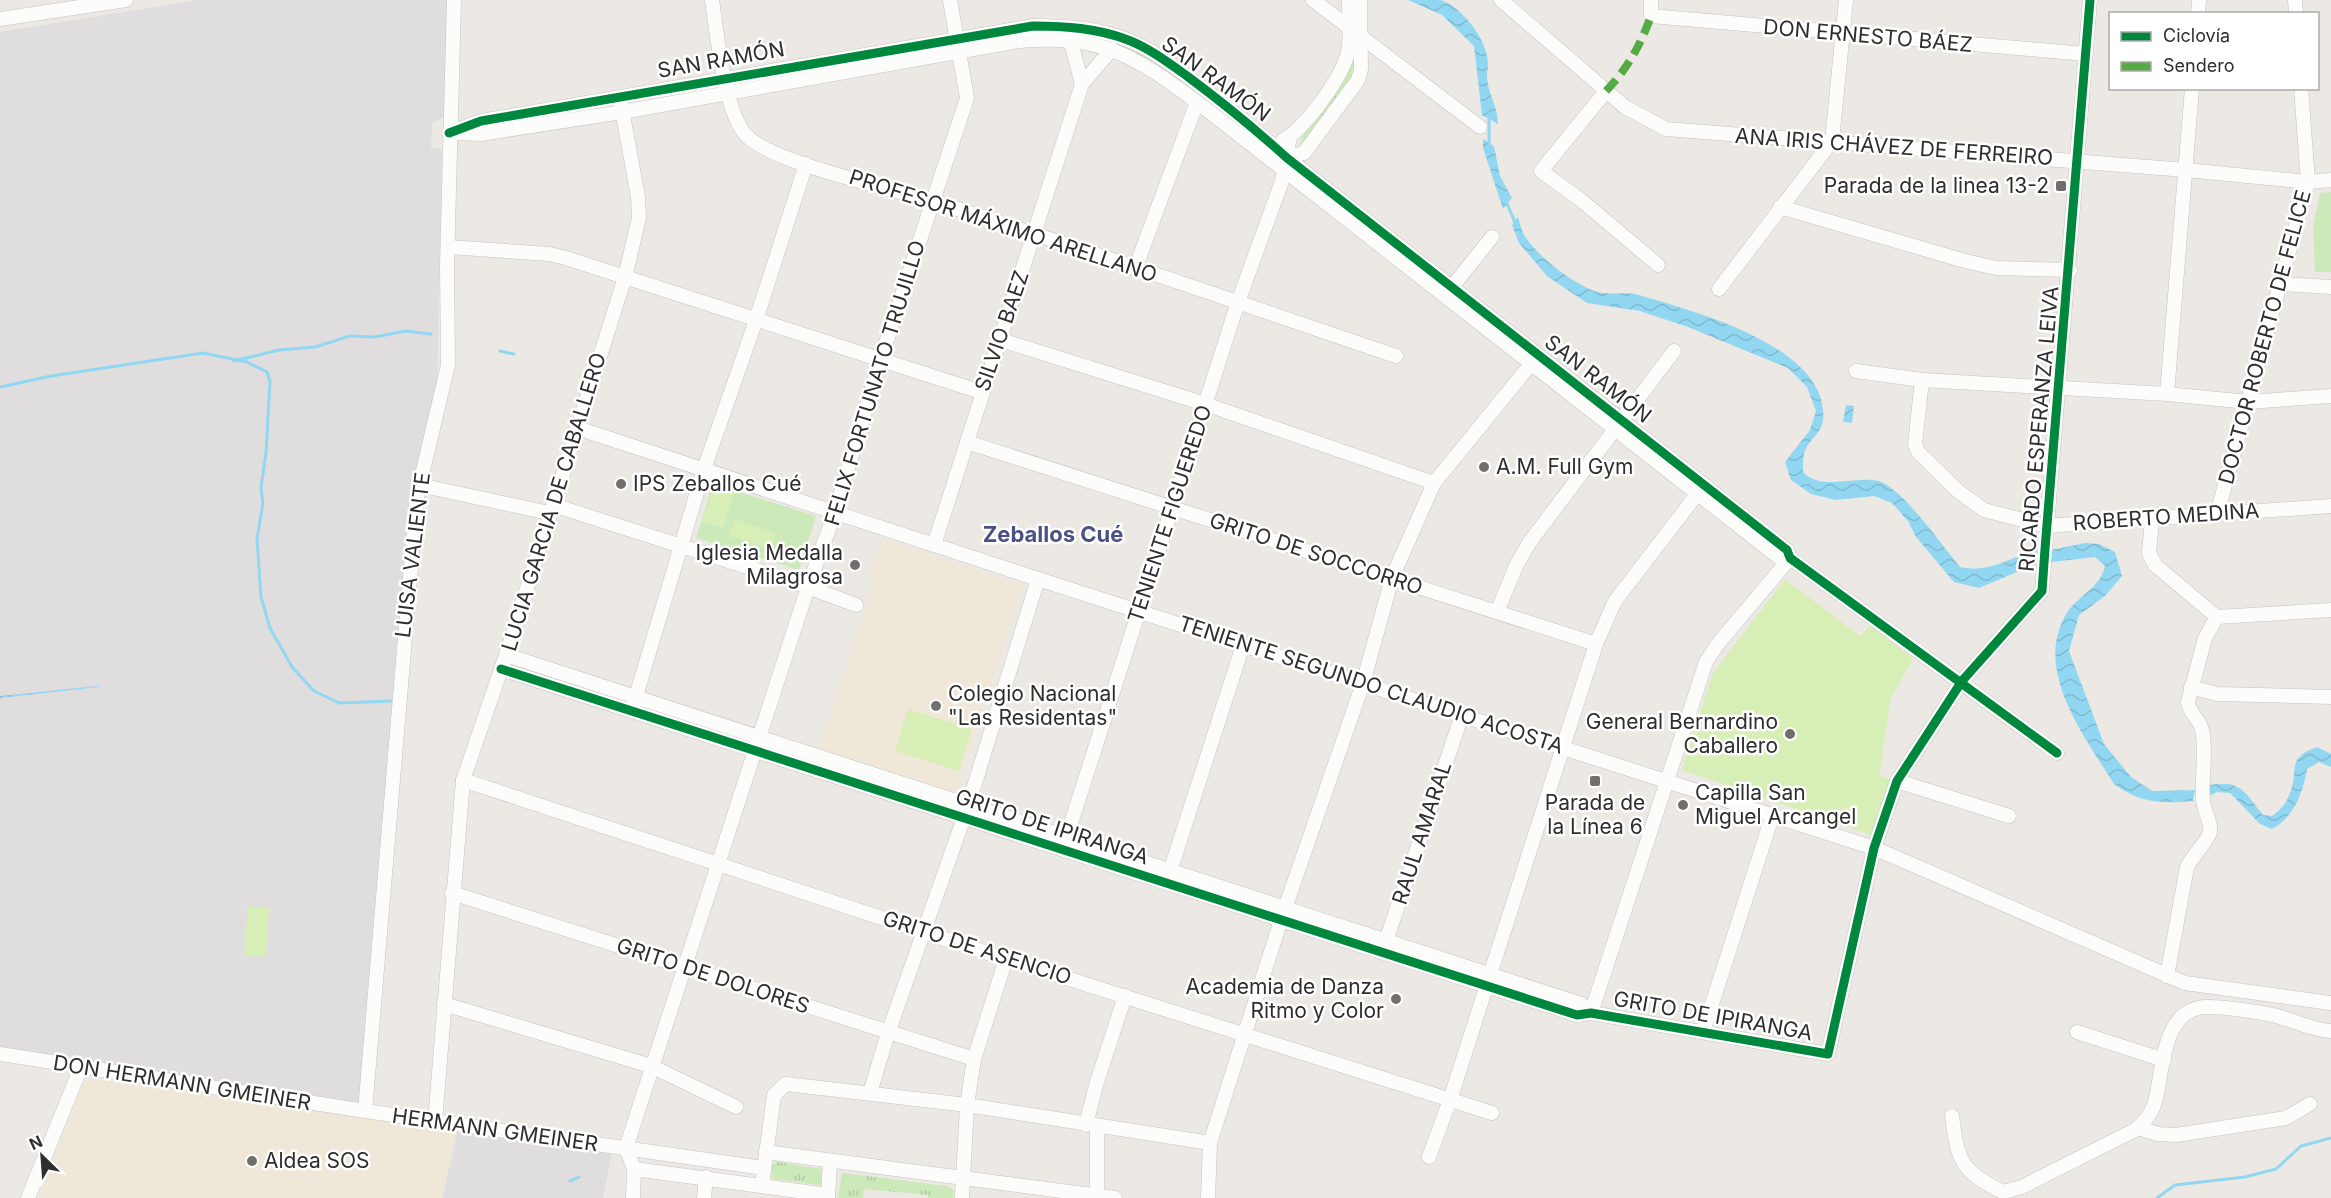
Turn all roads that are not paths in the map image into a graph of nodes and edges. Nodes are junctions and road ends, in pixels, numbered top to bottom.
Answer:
1 (126, 0) edge
2 (454, 0) edge
3 (711, 0) edge
4 (950, 0) edge
5 (1313, 0) edge
6 (1349, 0) edge
7 (1360, 0) edge
8 (1501, 0) edge
9 (1651, 0) edge
10 (1846, 0) edge
11 (2090, 0) edge
12 (0, 19) edge
13 (1349, 27) junction
14 (1361, 35) junction
15 (1842, 35) junction
16 (1067, 40) junction
17 (959, 45) junction
18 (1112, 49) junction
19 (2086, 54) junction
20 (725, 78) junction
21 (1082, 84) junction
22 (2192, 90) edge
23 (2301, 90) edge
24 (1606, 91) junction
25 (728, 93) junction
26 (619, 96) junction
27 (1197, 102) junction
28 (622, 112) junction
29 (1480, 127) dead end
30 (449, 133) junction
31 (1290, 136) junction
32 (1268, 139) junction
33 (1832, 141) junction
34 (2077, 162) junction
35 (806, 164) junction
36 (1290, 167) junction
37 (2186, 170) junction
38 (2331, 180) edge
39 (2308, 182) junction
40 (932, 201) junction
41 (1780, 207) junction
42 (1034, 235) junction
43 (1492, 237) dead end
44 (448, 247) junction
45 (1658, 264) dead end
46 (1135, 269) junction
47 (2070, 270) junction
48 (625, 278) junction
49 (2280, 284) junction
50 (2331, 287) edge
51 (1719, 289) dead end
52 (1448, 292) junction
53 (1238, 302) junction
54 (756, 320) junction
55 (1001, 340) junction
56 (1674, 351) dead end
57 (1396, 356) dead end
58 (1535, 359) junction
59 (880, 362) junction
60 (1856, 371) dead end
61 (1922, 380) junction
62 (2058, 388) junction
63 (981, 392) junction
64 (2167, 394) junction
65 (2331, 396) edge
66 (2248, 402) junction
67 (1205, 404) junction
68 (1619, 426) junction
69 (577, 428) junction
70 (967, 442) junction
71 (704, 469) junction
72 (1434, 483) junction
73 (419, 485) junction
74 (1701, 490) junction
75 (2331, 506) edge
76 (1172, 508) junction
77 (551, 509) junction
78 (835, 512) junction
79 (2217, 514) junction
80 (2152, 520) junction
81 (2046, 525) junction
82 (934, 545) junction
83 (680, 548) junction
84 (1790, 558) junction
85 (1392, 578) junction
86 (1038, 579) junction
87 (808, 587) junction
88 (856, 605) dead end
89 (1138, 610) junction
90 (2331, 610) edge
91 (1497, 612) junction
92 (2217, 617) junction
93 (1596, 644) junction
94 (1243, 645) junction
95 (506, 655) junction
96 (501, 669) junction
97 (1962, 681) junction
98 (1363, 683) junction
99 (2191, 687) junction
100 (2331, 697) edge
101 (633, 704) junction
102 (1462, 715) junction
103 (757, 745) junction
104 (1564, 746) junction
105 (2057, 753) dead end
106 (463, 780) junction
107 (1667, 780) junction
108 (1897, 781) junction
109 (966, 812) junction
110 (1773, 813) junction
111 (2009, 816) dead end
112 (1064, 844) junction
113 (1875, 848) junction
114 (716, 864) junction
115 (1168, 877) junction
116 (452, 893) junction
117 (1283, 914) junction
118 (926, 931) junction
119 (1384, 947) junction
120 (1006, 959) junction
121 (685, 966) junction
122 (2167, 976) junction
123 (1487, 980) junction
124 (1125, 996) junction
125 (444, 1004) junction
126 (2331, 1004) edge
127 (1591, 1013) junction
128 (2331, 1031) edge
129 (1703, 1032) junction
130 (2077, 1032) dead end
131 (888, 1033) junction
132 (1244, 1035) junction
133 (0, 1054) edge
134 (1828, 1054) joint
135 (974, 1059) junction
136 (2164, 1060) junction
137 (651, 1066) junction
138 (81, 1067) junction
139 (870, 1093) junction
140 (1450, 1100) junction
141 (2310, 1104) dead end
142 (967, 1105) junction
143 (736, 1107) dead end
144 (365, 1112) junction
145 (1492, 1113) dead end
146 (1952, 1116) dead end
147 (435, 1122) junction
148 (1091, 1126) junction
149 (2138, 1128) junction
150 (1210, 1143) junction
151 (626, 1148) junction
152 (766, 1152) junction
153 (1429, 1157) dead end
154 (830, 1161) junction
155 (764, 1168) junction
156 (634, 1169) junction
157 (706, 1177) junction
158 (963, 1177) junction
159 (762, 1185) junction
160 (828, 1196) edge
161 (1097, 1197) edge
162 (28, 1198) edge
163 (633, 1198) edge
164 (704, 1198) edge
165 (962, 1198) edge
166 (1115, 1198) edge
167 (1208, 1198) edge

1 - 12 street
2 - 30 street, LUISA VALIENTE
3 - 20 street, PROFESOR MÁXIMO ARELLANO
4 - 17 street, FELIX FORTUNATO TRUJILLO
5 - 13 street
6 - 13 street
7 - 14 street
8 - 24 street, ANA IRIS CHÁVEZ DE FERREIRO
9 - 15 street, DON ERNESTO BÁEZ
10 - 15 street
11 - 19 street, RICARDO ESPERANZA LEIVA
13 - 14 street
13 - 31 street
14 - 29 street
14 - 36 street
15 - 19 street, DON ERNESTO BÁEZ
15 - 33 street
16 - 17 street, SAN RAMÓN
16 - 18 street, SAN RAMÓN
16 - 21 street
17 - 20 street, SAN RAMÓN
17 - 25 street, SAN RAMÓN
17 - 32 street, SAN RAMÓN
17 - 40 street, FELIX FORTUNATO TRUJILLO
18 - 21 street, SILVIO BAEZ
18 - 27 street, SAN RAMÓN
19 - 34 street, RICARDO ESPERANZA LEIVA
20 - 25 street, PROFESOR MÁXIMO ARELLANO
20 - 26 street, SAN RAMÓN
21 - 42 street, SILVIO BAEZ
22 - 37 street
23 - 39 street, DOCTOR ROBERTO DE FELICE
24 - 33 street, ANA IRIS CHÁVEZ DE FERREIRO
24 - 45 street
25 - 28 street, SAN RAMÓN
25 - 35 street, PROFESOR MÁXIMO ARELLANO
26 - 28 street, LUCIA GARCIA DE CABALLERO
26 - 30 street, SAN RAMÓN
27 - 36 street, SAN RAMÓN
27 - 46 street
28 - 30 street, SAN RAMÓN
28 - 48 street, LUCIA GARCIA DE CABALLERO
30 - 44 street, LUISA VALIENTE
31 - 32 street, SAN RAMÓN
31 - 36 street, TENIENTE FIGUEREDO
32 - 36 street, SAN RAMÓN
33 - 34 street, ANA IRIS CHÁVEZ DE FERREIRO
33 - 41 street
34 - 37 street, ANA IRIS CHÁVEZ DE FERREIRO
34 - 47 street, RICARDO ESPERANZA LEIVA
35 - 40 street, PROFESOR MÁXIMO ARELLANO
35 - 54 street
36 - 52 street, SAN RAMÓN
36 - 53 street, TENIENTE FIGUEREDO
37 - 39 street, ANA IRIS CHÁVEZ DE FERREIRO
37 - 64 street
38 - 39 street, ANA IRIS CHÁVEZ DE FERREIRO
39 - 49 street, DOCTOR ROBERTO DE FELICE
40 - 42 street, PROFESOR MÁXIMO ARELLANO
40 - 59 street, FELIX FORTUNATO TRUJILLO
41 - 47 street
41 - 51 street
42 - 46 street, PROFESOR MÁXIMO ARELLANO
42 - 55 street, SILVIO BAEZ
43 - 52 street
44 - 48 street
44 - 73 street, LUISA VALIENTE
46 - 53 street, PROFESOR MÁXIMO ARELLANO
47 - 62 street, RICARDO ESPERANZA LEIVA
48 - 54 street
48 - 69 street, LUCIA GARCIA DE CABALLERO
49 - 50 street
49 - 66 street, DOCTOR ROBERTO DE FELICE
52 - 58 street, SAN RAMÓN
53 - 57 street, PROFESOR MÁXIMO ARELLANO
53 - 67 street, TENIENTE FIGUEREDO
54 - 59 street
54 - 71 street
55 - 63 street, SILVIO BAEZ
55 - 67 street
56 - 68 street
58 - 68 street, SAN RAMÓN
58 - 72 street
59 - 63 street
59 - 78 street, FELIX FORTUNATO TRUJILLO
60 - 61 street
61 - 62 street
61 - 81 street, ROBERTO MEDINA
62 - 64 street
62 - 81 street, RICARDO ESPERANZA LEIVA
63 - 70 street, SILVIO BAEZ
64 - 66 street
65 - 66 street
66 - 79 street, DOCTOR ROBERTO DE FELICE
67 - 72 street
67 - 76 street, TENIENTE FIGUEREDO
68 - 74 street, SAN RAMÓN
68 - 91 street
69 - 71 street, TENIENTE SEGUNDO CLAUDIO ACOSTA
69 - 77 street, LUCIA GARCIA DE CABALLERO
70 - 76 street, GRITO DE SOCCORRO
70 - 82 street, SILVIO BAEZ
71 - 78 street, TENIENTE SEGUNDO CLAUDIO ACOSTA
71 - 83 street
72 - 85 street
73 - 77 street
73 - 144 street, LUISA VALIENTE
74 - 84 street, SAN RAMÓN
74 - 93 street
75 - 79 street, ROBERTO MEDINA
76 - 85 street, GRITO DE SOCCORRO
76 - 89 street, TENIENTE FIGUEREDO
77 - 83 street
77 - 95 street, LUCIA GARCIA DE CABALLERO
78 - 82 street, TENIENTE SEGUNDO CLAUDIO ACOSTA
78 - 87 street, FELIX FORTUNATO TRUJILLO
79 - 80 street, ROBERTO MEDINA
80 - 81 street, ROBERTO MEDINA
80 - 92 street
81 - 97 street, RICARDO ESPERANZA LEIVA
82 - 86 street, TENIENTE SEGUNDO CLAUDIO ACOSTA
83 - 87 street
83 - 101 street
84 - 97 street, SAN RAMÓN
84 - 107 street
85 - 91 street, GRITO DE SOCCORRO
85 - 98 street
86 - 89 street, TENIENTE SEGUNDO CLAUDIO ACOSTA
86 - 109 street
87 - 88 street
87 - 103 street, FELIX FORTUNATO TRUJILLO
89 - 94 street, TENIENTE SEGUNDO CLAUDIO ACOSTA
89 - 112 street, TENIENTE FIGUEREDO
90 - 92 street
91 - 93 street, GRITO DE SOCCORRO
92 - 99 street
93 - 104 street
94 - 98 street, TENIENTE SEGUNDO CLAUDIO ACOSTA
94 - 115 street
95 - 96 street, LUCIA GARCIA DE CABALLERO
95 - 101 street, GRITO DE IPIRANGA
96 - 101 street, GRITO DE IPIRANGA
96 - 106 street, LUCIA GARCIA DE CABALLERO
97 - 105 street, SAN RAMÓN
97 - 108 street, RICARDO ESPERANZA LEIVA
98 - 102 street, TENIENTE SEGUNDO CLAUDIO ACOSTA
98 - 117 street
99 - 100 street
99 - 122 street
101 - 103 street, GRITO DE IPIRANGA
102 - 104 street, TENIENTE SEGUNDO CLAUDIO ACOSTA
102 - 119 street, RAUL AMARAL
103 - 109 street, GRITO DE IPIRANGA
103 - 114 street, FELIX FORTUNATO TRUJILLO
104 - 107 street, TENIENTE SEGUNDO CLAUDIO ACOSTA
104 - 123 street
106 - 114 street, GRITO DE ASENCIO
106 - 116 street, LUCIA GARCIA DE CABALLERO
107 - 110 street, TENIENTE SEGUNDO CLAUDIO ACOSTA
107 - 127 street
108 - 111 street
108 - 113 street, RICARDO ESPERANZA LEIVA
109 - 112 street, GRITO DE IPIRANGA
109 - 118 street
110 - 113 street, TENIENTE SEGUNDO CLAUDIO ACOSTA
110 - 129 street
112 - 115 street, GRITO DE IPIRANGA
113 - 122 street, TENIENTE SEGUNDO CLAUDIO ACOSTA
113 - 134 street, RICARDO ESPERANZA LEIVA
114 - 118 street, GRITO DE ASENCIO
114 - 121 street, FELIX FORTUNATO TRUJILLO
115 - 117 street, GRITO DE IPIRANGA
116 - 121 street, GRITO DE DOLORES
116 - 125 street, LUCIA GARCIA DE CABALLERO
117 - 119 street, GRITO DE IPIRANGA
117 - 132 street
118 - 120 street, GRITO DE ASENCIO
118 - 131 street
119 - 123 street, GRITO DE IPIRANGA
120 - 124 street, GRITO DE ASENCIO
120 - 135 street
121 - 131 street, GRITO DE DOLORES
121 - 137 street, FELIX FORTUNATO TRUJILLO
122 - 126 street, TENIENTE SEGUNDO CLAUDIO ACOSTA
123 - 127 street, GRITO DE IPIRANGA
123 - 140 street
124 - 132 street, GRITO DE ASENCIO
124 - 148 street
125 - 137 street
125 - 147 street, LUCIA GARCIA DE CABALLERO
127 - 129 street, GRITO DE IPIRANGA
128 - 136 street
129 - 134 street, GRITO DE IPIRANGA
130 - 136 street
131 - 135 street, GRITO DE DOLORES
131 - 139 street
132 - 140 street, GRITO DE ASENCIO
132 - 150 street
133 - 138 street, DON HERMANN GMEINER
135 - 142 street
136 - 149 street
137 - 143 street
137 - 151 street, FELIX FORTUNATO TRUJILLO
138 - 144 street, DON HERMANN GMEINER
138 - 162 street
139 - 142 street
139 - 152 street
140 - 145 street, GRITO DE ASENCIO
140 - 153 street
141 - 149 street
142 - 148 street
142 - 158 street
144 - 147 street, HERMANN GMEINER
146 - 149 street
147 - 151 street, HERMANN GMEINER
148 - 150 street
148 - 161 street
150 - 167 street
151 - 155 street, HERMANN GMEINER
151 - 156 street
152 - 154 street
152 - 155 street
154 - 158 street
154 - 160 street
155 - 159 street
156 - 157 street
156 - 163 street
157 - 159 street
157 - 164 street
158 - 161 street
158 - 165 street
159 - 160 street
161 - 166 street

